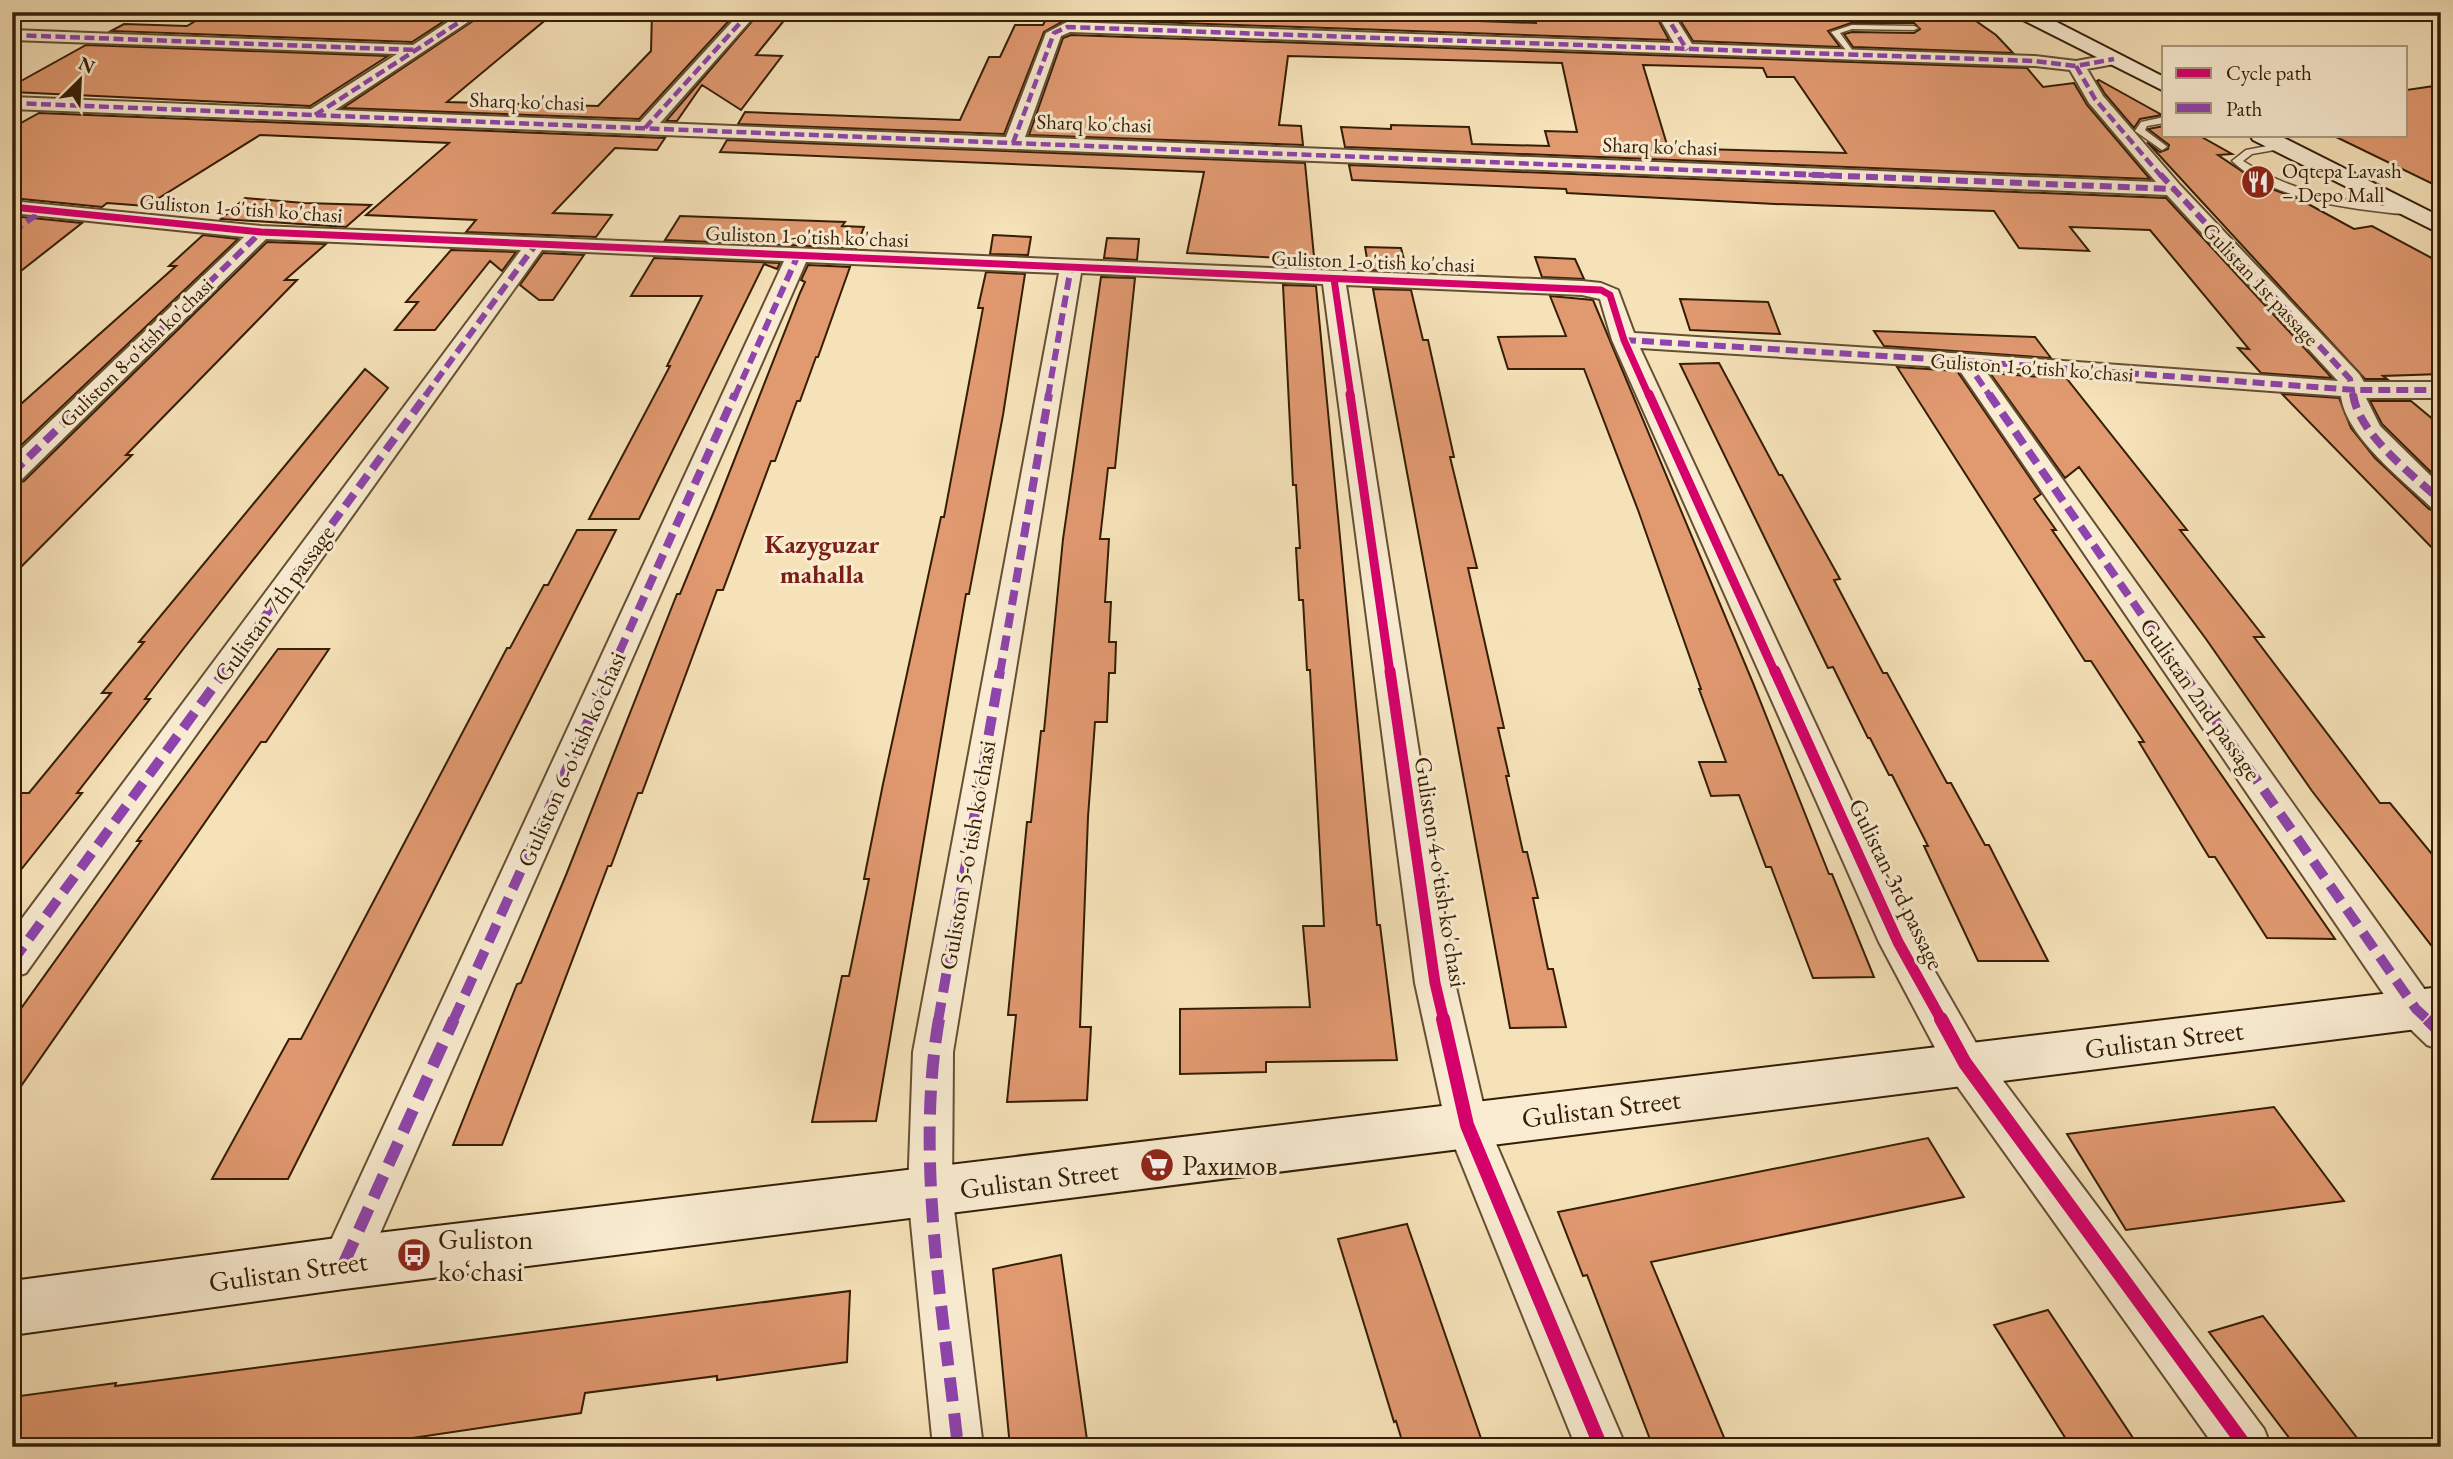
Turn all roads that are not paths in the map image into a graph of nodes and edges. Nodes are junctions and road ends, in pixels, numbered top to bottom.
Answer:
1 (475, 12) edge
2 (750, 12) edge
3 (1664, 12) edge
4 (2027, 14) edge
5 (1914, 27) dead end
6 (12, 35) edge
7 (417, 50) junction
8 (1687, 50) junction
9 (1851, 54) junction
10 (2114, 59) junction
11 (2076, 66) junction
12 (2162, 84) edge
13 (12, 103) edge
14 (315, 115) junction
15 (2162, 120) edge
16 (645, 128) junction
17 (2263, 136) edge
18 (1013, 143) junction
19 (2283, 146) junction
20 (2162, 147) dead end
21 (2173, 189) junction
22 (12, 207) edge
23 (43, 210) junction
24 (2409, 211) junction
25 (2441, 227) edge
26 (12, 232) edge
27 (261, 232) junction
28 (536, 244) junction
29 (798, 255) junction
30 (1071, 267) junction
31 (1334, 279) junction
32 (1601, 290) joint
33 (1624, 340) junction
34 (1966, 361) junction
35 (2354, 390) junction
36 (2441, 390) edge
37 (12, 473) edge
38 (2441, 500) edge
39 (12, 962) edge
40 (2433, 1016) edge
41 (1965, 1063) junction
42 (1467, 1125) junction
43 (930, 1193) junction
44 (344, 1264) junction
45 (12, 1308) edge
46 (958, 1447) edge
47 (1601, 1447) edge
48 (2246, 1447) edge

1 - 7 street
2 - 16 street
3 - 8 street
4 - 10 main road
5 - 9 lane
6 - 7 street
7 - 14 street
8 - 9 street
8 - 18 street
9 - 11 street
10 - 11 street
10 - 12 main road
11 - 21 street, Gulistan 1st passage
13 - 14 street, Sharq ko'chasi
14 - 16 street, Sharq ko'chasi
15 - 20 lane
16 - 18 street, Sharq ko'chasi
17 - 19 main road
18 - 21 street, Sharq ko'chasi
19 - 24 main road
19 - 24 lane
21 - 35 street, Gulistan 1st passage
22 - 23 street, Guliston 1-o'tish ko'chasi
23 - 26 street
23 - 27 street, Guliston 1-o'tish ko'chasi
24 - 25 main road
27 - 28 street, Guliston 1-o'tish ko'chasi
27 - 37 street, Guliston 8-o'tish ko'chasi
28 - 29 street, Guliston 1-o'tish ko'chasi
28 - 39 street, Gulistan 7th passage
29 - 30 street, Guliston 1-o'tish ko'chasi
29 - 44 street, Guliston 6-o'tish ko'chasi
30 - 31 street, Guliston 1-o'tish ko'chasi
30 - 43 street, Guliston 5-o'tish ko'chasi
31 - 32 street, Guliston 1-o'tish ko'chasi
31 - 42 street, Guliston 4-o'tish ko'chasi
32 - 33 street, Gulistan 3rd passage
33 - 34 street, Guliston 1-o'tish ko'chasi
33 - 41 street, Gulistan 3rd passage
34 - 35 street, Guliston 1-o'tish ko'chasi
34 - 40 street, Gulistan 2nd passage
35 - 36 street, Guliston 1-o'tish ko'chasi
35 - 38 street, Gulistan 1st passage
40 - 41 main road, Gulistan Street
41 - 42 main road, Gulistan Street
41 - 48 street, Gulistan 3rd passage
42 - 43 main road, Gulistan Street
42 - 47 street, Guliston 4-o'tish ko'chasi
43 - 44 main road, Gulistan Street
43 - 46 street, Guliston 5-o'tish ko'chasi
44 - 45 main road, Gulistan Street

